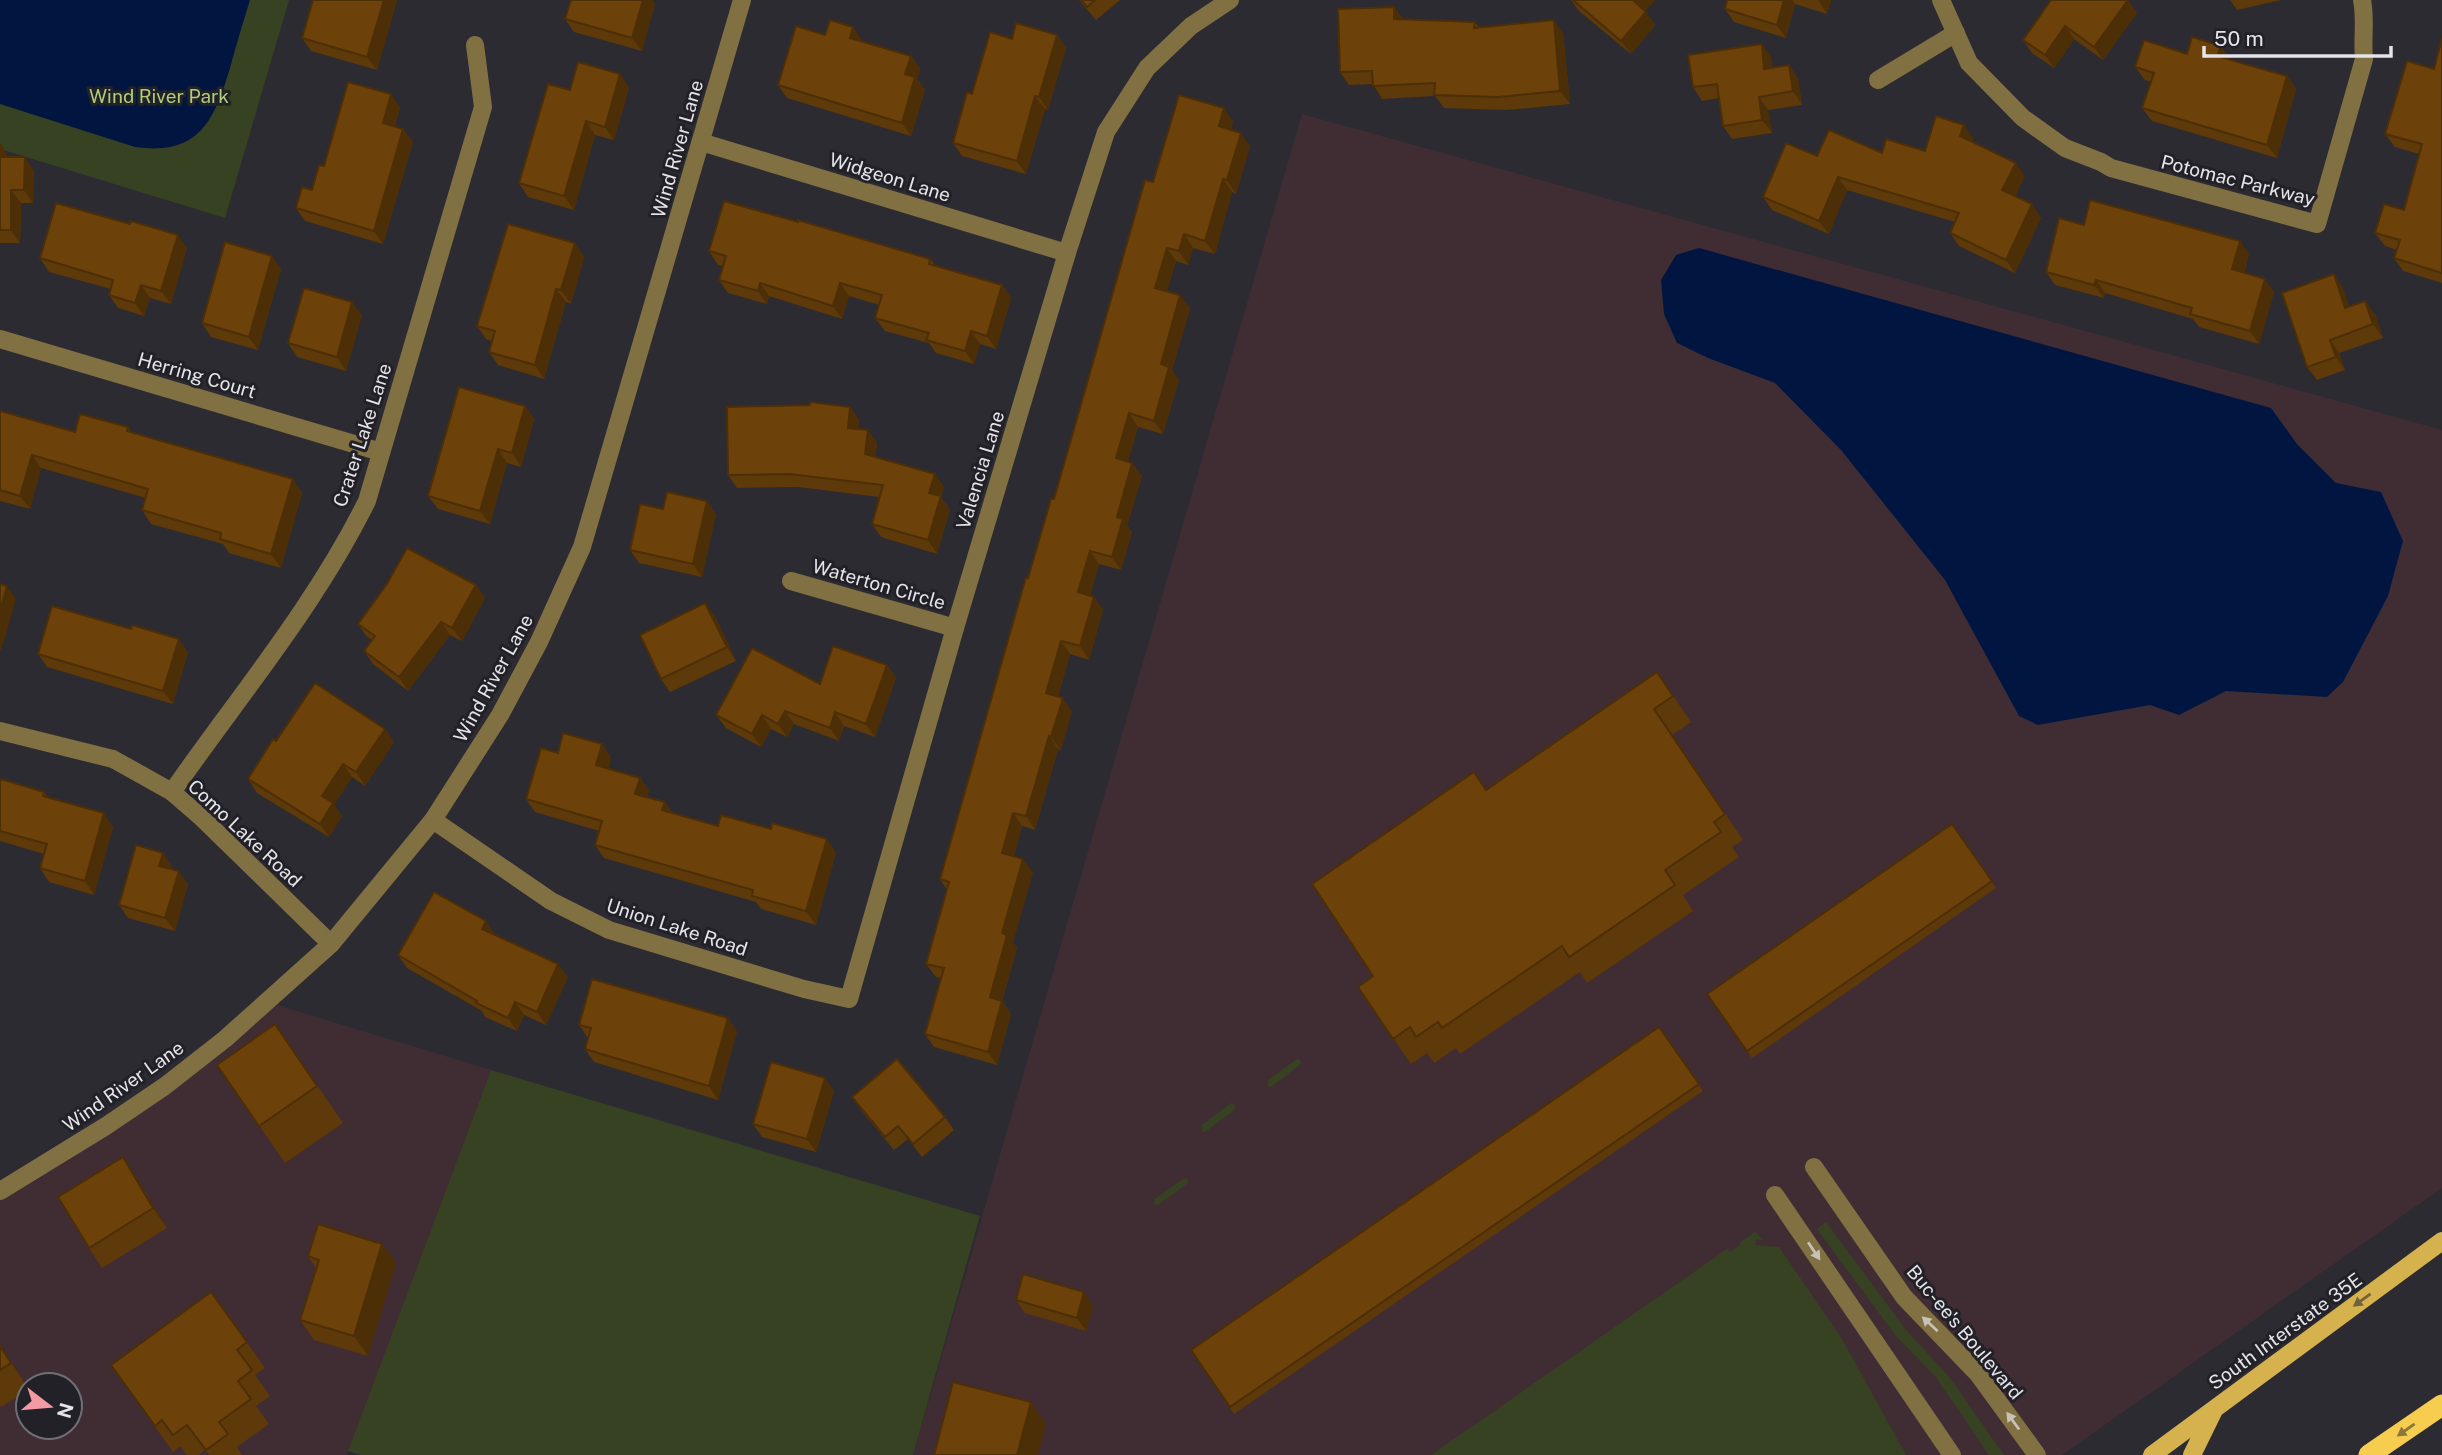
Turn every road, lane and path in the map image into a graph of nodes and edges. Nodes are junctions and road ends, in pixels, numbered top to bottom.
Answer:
1 (742, 0) edge
2 (1230, 0) edge
3 (1941, 0) edge
4 (2362, 0) edge
5 (1955, 33) junction
6 (475, 46) dead end
7 (1878, 80) dead end
8 (701, 142) junction
9 (1066, 253) junction
10 (0, 340) edge
11 (381, 452) junction
12 (791, 581) dead end
13 (955, 628) junction
14 (0, 731) edge
15 (172, 792) junction
16 (433, 820) junction
17 (331, 944) junction
18 (849, 999) joint
19 (1814, 1167) dead end
20 (0, 1191) edge
21 (1775, 1195) dead end
22 (2442, 1241) edge
23 (2442, 1405) edge
24 (2214, 1409) junction
25 (1952, 1455) edge
26 (2037, 1455) edge
27 (2152, 1455) edge
28 (2192, 1455) edge
29 (2369, 1455) edge

1 - 8 street, Wind River Lane
2 - 9 street, Valencia Lane
3 - 5 street
4 - 5 street, Potomac Parkway
5 - 7 street
6 - 11 street, Crater Lake Lane
8 - 9 street, Widgeon Lane
8 - 16 street, Wind River Lane
9 - 13 street, Valencia Lane
10 - 11 street, Herring Court
11 - 15 street, Crater Lake Lane
12 - 13 street, Waterton Circle
13 - 18 street, Valencia Lane
14 - 15 street, Como Lake Road
15 - 17 street, Como Lake Road
16 - 17 street, Wind River Lane
16 - 18 street, Union Lake Road
17 - 20 street, Wind River Lane
26 -> 19 street, Buc-ee's Boulevard
21 -> 25 street
22 -> 24 main road, South Interstate 35E
23 -> 29 highway
24 - 27 main road, South Interstate 35E
24 - 28 main road

